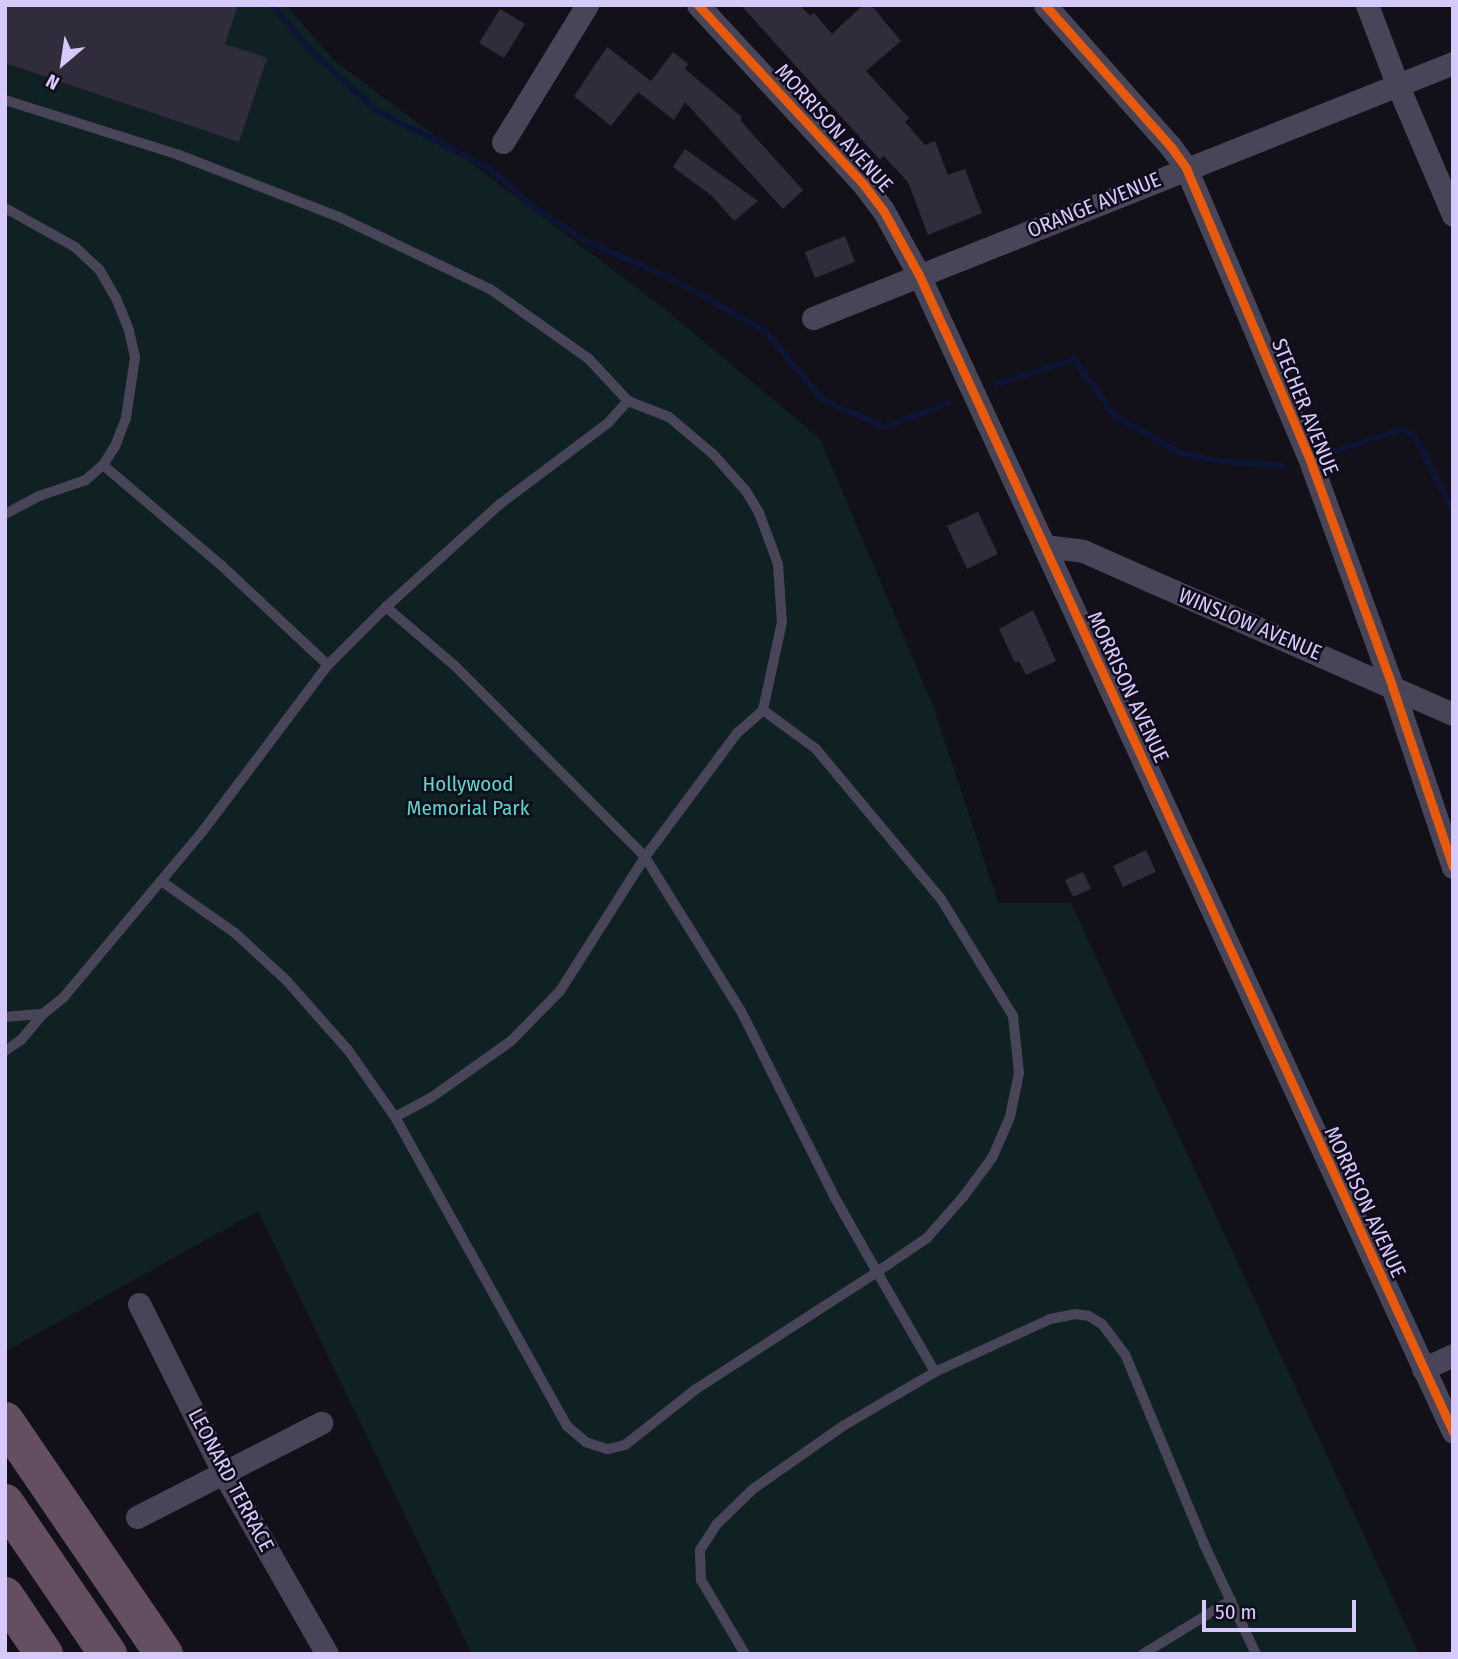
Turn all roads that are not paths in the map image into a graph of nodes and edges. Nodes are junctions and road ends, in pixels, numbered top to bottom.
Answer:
1 (587, 5) edge
2 (698, 5) edge
3 (1045, 5) edge
4 (1367, 5) edge
5 (1453, 63) edge
6 (1398, 86) junction
7 (5, 100) edge
8 (503, 142) dead end
9 (1186, 168) junction
10 (5, 208) edge
11 (1453, 215) edge
12 (919, 275) junction
13 (813, 318) dead end
14 (628, 401) junction
15 (103, 465) junction
16 (5, 514) edge
17 (1044, 546) junction
18 (386, 607) junction
19 (328, 665) junction
20 (1392, 686) junction
21 (763, 710) junction
22 (1453, 714) edge
23 (645, 857) junction
24 (1453, 867) edge
25 (161, 881) junction
26 (43, 1014) junction
27 (5, 1017) edge
28 (5, 1051) edge
29 (396, 1117) junction
30 (877, 1272) junction
31 (139, 1304) dead end
32 (1453, 1355) edge
33 (1423, 1369) junction
34 (935, 1372) junction
35 (5, 1421) edge
36 (321, 1423) dead end
37 (1453, 1432) edge
38 (224, 1474) junction
39 (5, 1503) edge
40 (137, 1517) dead end
41 (5, 1597) edge
42 (1231, 1600) junction
43 (44, 1654) edge
44 (108, 1654) edge
45 (164, 1654) edge
46 (327, 1654) edge
47 (745, 1654) edge
48 (1143, 1654) edge
49 (1256, 1654) edge

1 - 8 street
2 - 12 street, MORRISON AVENUE
3 - 9 street, STECHER AVENUE
4 - 6 street
5 - 6 street, ORANGE AVENUE
6 - 9 street, ORANGE AVENUE
6 - 11 street
7 - 14 lane
9 - 12 street, ORANGE AVENUE
9 - 20 street, STECHER AVENUE
10 - 15 lane
12 - 13 street, ORANGE AVENUE
12 - 17 street, MORRISON AVENUE
14 - 18 lane
14 - 21 lane
15 - 16 lane
15 - 19 lane
17 - 20 street, WINSLOW AVENUE
17 - 33 street, MORRISON AVENUE
18 - 19 lane
18 - 23 lane
19 - 25 lane
20 - 22 street, WINSLOW AVENUE
20 - 24 street, STECHER AVENUE
21 - 23 lane
21 - 30 lane
23 - 29 lane
23 - 30 lane
25 - 26 lane
25 - 29 lane
26 - 27 lane
26 - 28 lane
29 - 30 lane
30 - 34 lane
31 - 38 street, LEONARD TERRACE
32 - 33 street
33 - 37 street, MORRISON AVENUE
34 - 42 lane
34 - 47 lane
35 - 45 highway
36 - 38 street
38 - 40 street
38 - 46 street, LEONARD TERRACE
39 - 44 highway
41 - 43 highway
42 - 48 lane
42 - 49 lane

